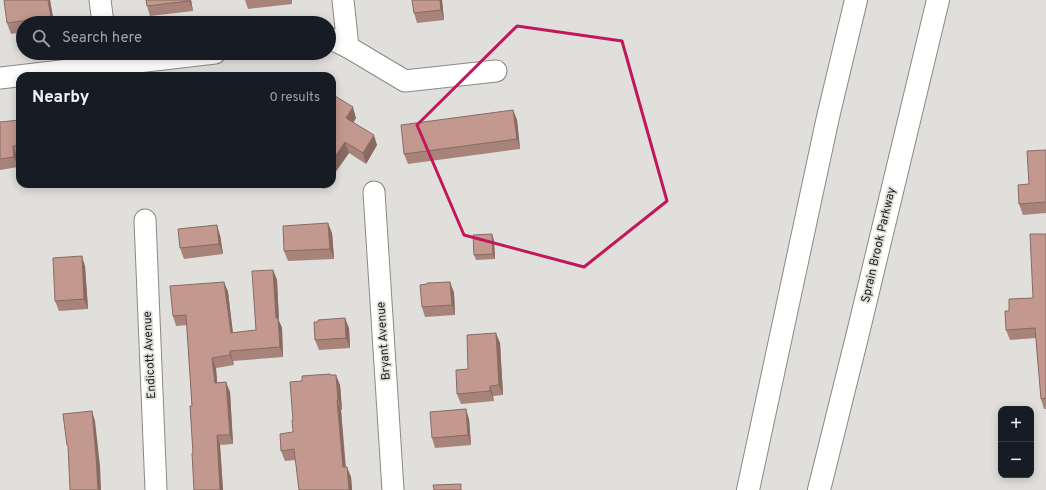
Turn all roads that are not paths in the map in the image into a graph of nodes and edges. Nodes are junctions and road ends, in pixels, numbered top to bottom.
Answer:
1 (100, 0) edge
2 (343, 0) edge
3 (856, 0) edge
4 (938, 0) edge
5 (102, 16) edge
6 (336, 41) edge
7 (348, 47) junction
8 (102, 60) edge
9 (496, 71) dead end
10 (34, 72) edge
11 (16, 75) edge
12 (0, 78) edge
13 (374, 192) dead end
14 (144, 220) dead end
15 (156, 490) edge
16 (393, 490) edge
17 (748, 490) edge
18 (819, 490) edge

1 - 5 street
2 - 7 street
3 - 17 highway
4 - 18 highway, Sprain Brook Parkway
6 - 7 street
7 - 9 street
8 - 10 street
11 - 12 street
13 - 16 street, Bryant Avenue
14 - 15 street, Endicott Avenue

